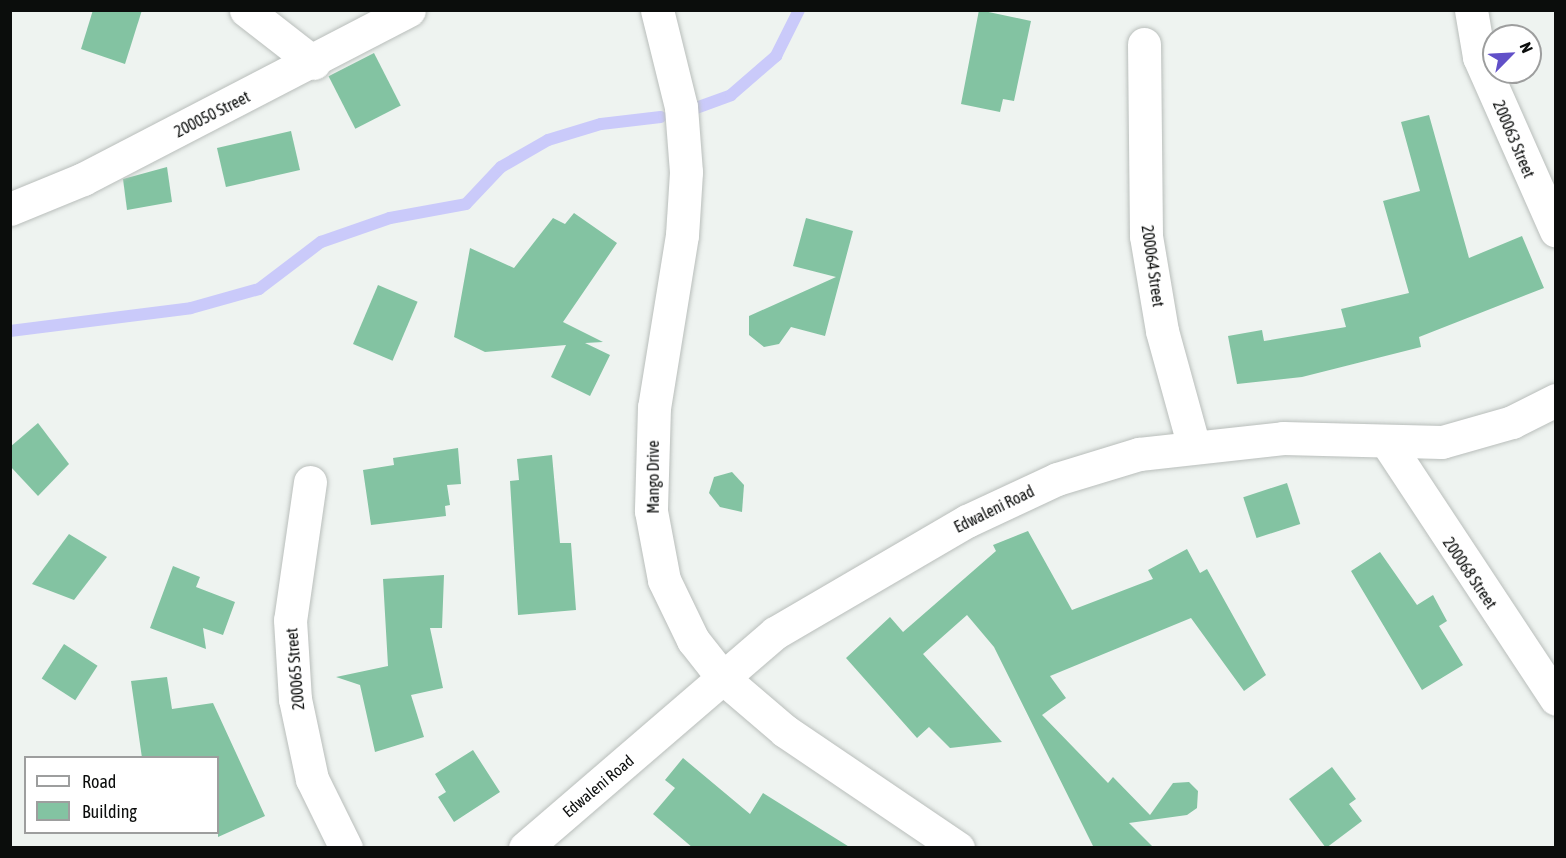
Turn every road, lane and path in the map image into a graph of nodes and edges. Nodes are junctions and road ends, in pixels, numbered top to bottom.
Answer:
1 (246, 10) edge
2 (409, 10) edge
3 (657, 10) edge
4 (1471, 10) edge
5 (1144, 44) dead end
6 (314, 63) junction
7 (10, 209) edge
8 (1556, 231) edge
9 (1556, 400) edge
10 (1388, 444) junction
11 (1194, 447) junction
12 (310, 482) dead end
13 (723, 678) junction
14 (1556, 699) edge
15 (346, 848) edge
16 (525, 848) edge
17 (958, 848) edge

1 - 6 street
2 - 6 street, 200050 Street
3 - 13 street, Mango Drive
4 - 8 street, 200063 Street
5 - 11 street, 200064 Street
6 - 7 street, 200050 Street
9 - 10 street, Edwaleni Road
10 - 11 street, Edwaleni Road
10 - 14 street, 200068 Street
11 - 13 street, Edwaleni Road
12 - 15 street, 200065 Street
13 - 16 street, Edwaleni Road
13 - 17 street, Mango Drive

